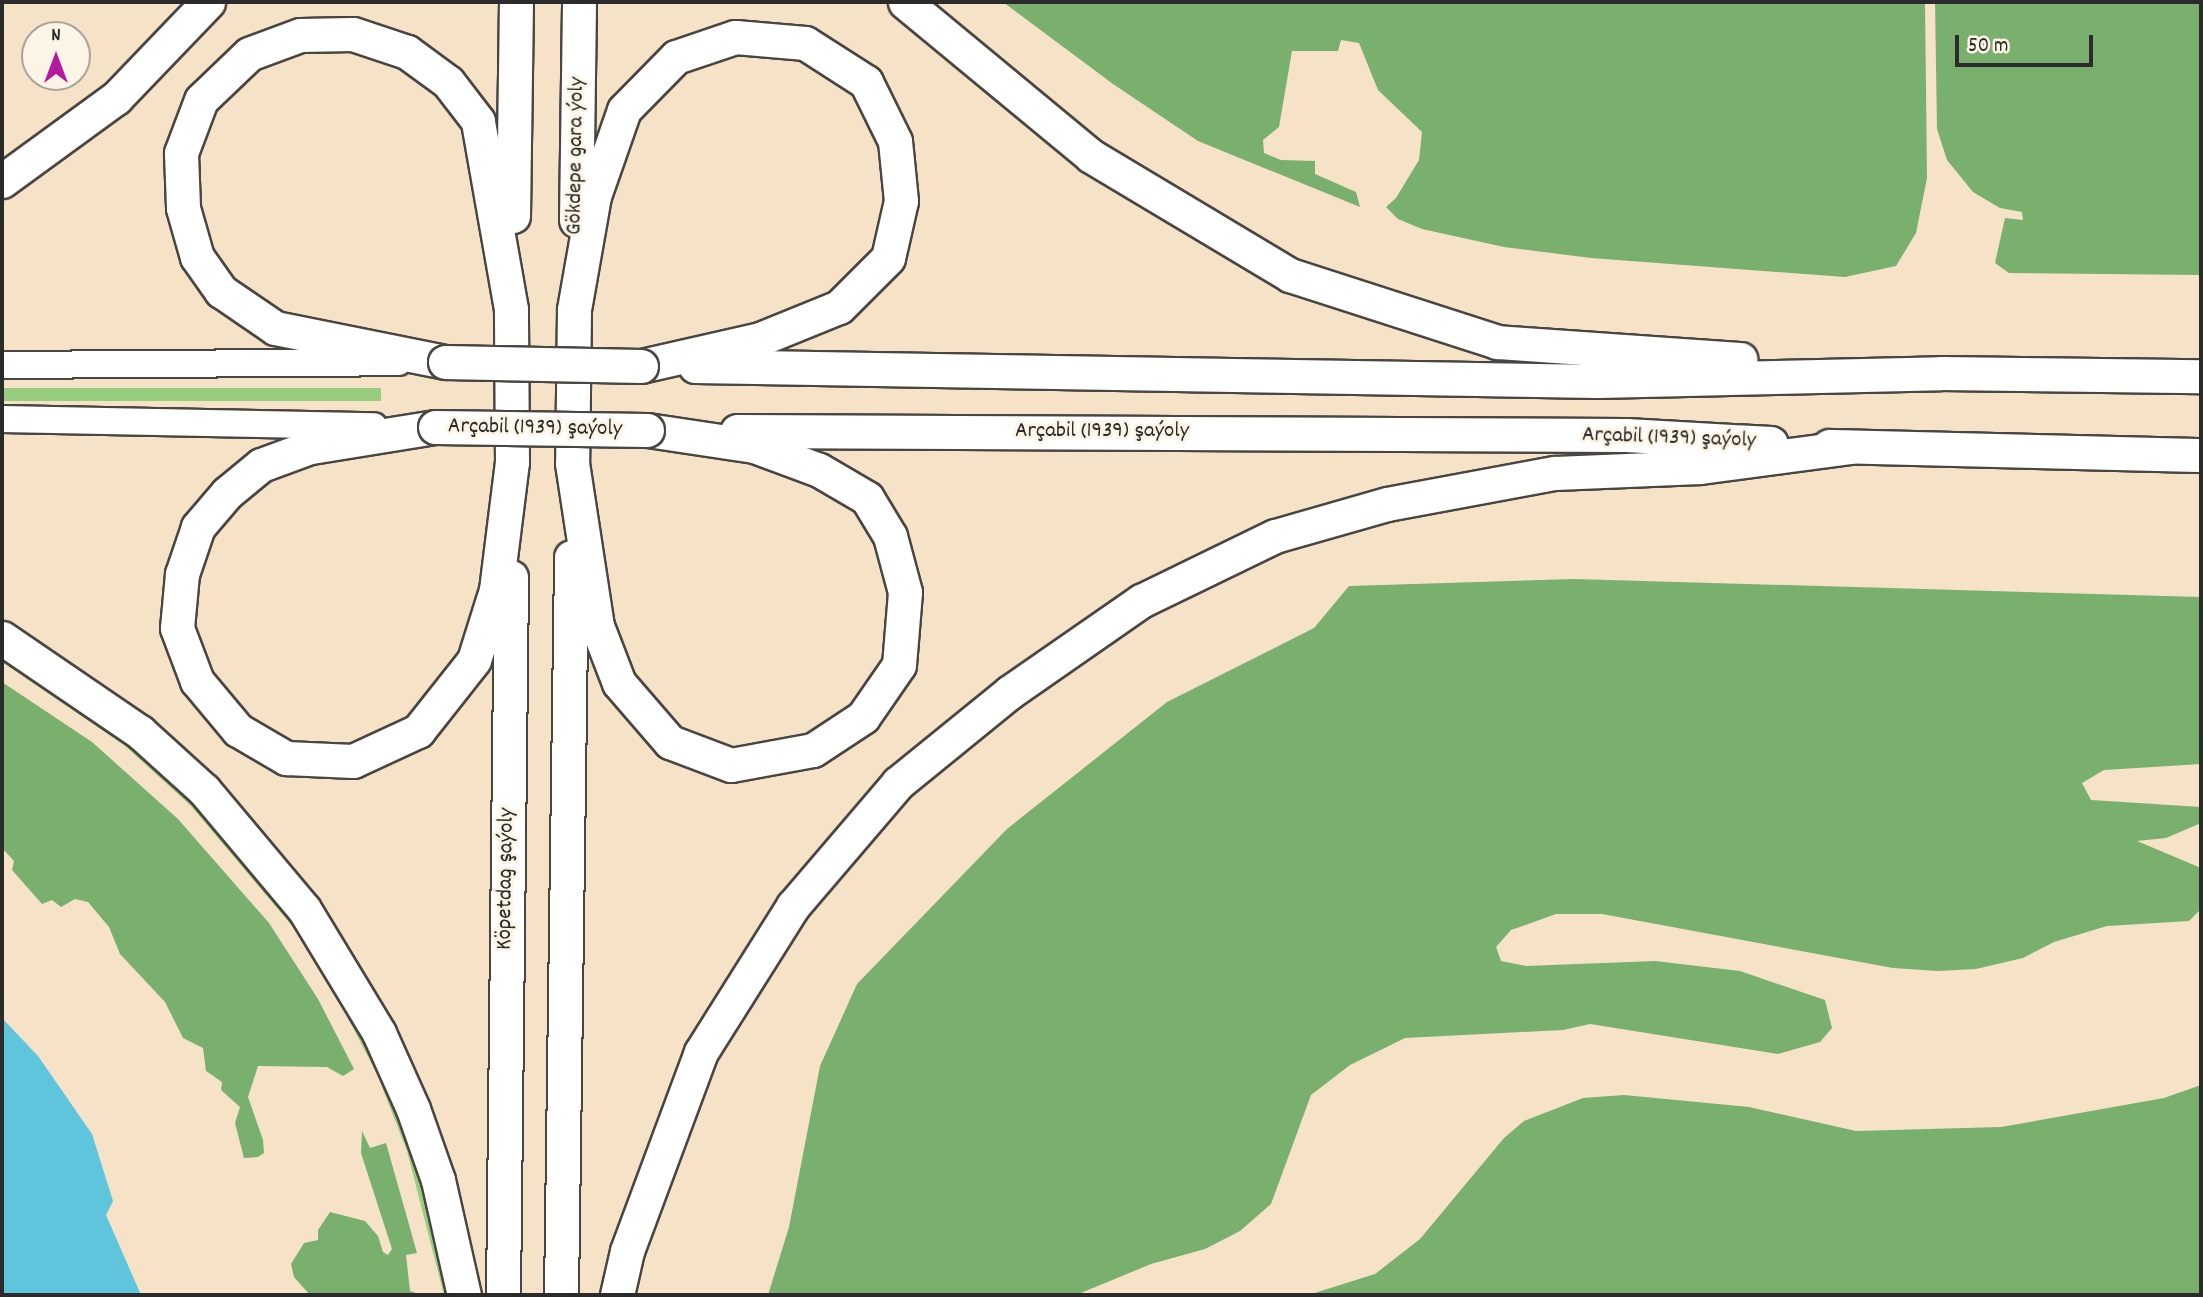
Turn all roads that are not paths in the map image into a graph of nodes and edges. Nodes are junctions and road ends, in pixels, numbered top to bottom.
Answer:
1 (208, 2) edge
2 (516, 2) edge
3 (579, 2) edge
4 (905, 2) edge
5 (2, 181) edge
6 (511, 309) junction
7 (575, 310) junction
8 (445, 362) junction
9 (2201, 363) edge
10 (2, 365) edge
11 (641, 366) junction
12 (1941, 373) junction
13 (2201, 376) edge
14 (2, 419) edge
15 (435, 427) junction
16 (647, 430) junction
17 (1850, 447) junction
18 (2201, 455) edge
19 (512, 462) junction
20 (572, 463) junction
21 (2, 638) edge
22 (464, 1295) edge
23 (502, 1295) edge
24 (561, 1295) edge
25 (617, 1295) edge

1 - 5 main road
2 - 6 main road
3 - 7 main road, Gökdepe gara ýoly
4 - 12 main road
6 - 8 main road
6 - 19 main road
7 - 11 main road
7 - 20 main road
8 - 10 street
8 - 11 main road, bridge
9 - 12 street
11 - 12 main road
12 - 13 main road
14 - 15 street, Arçabil (1939) şaýoly
15 - 16 main road, Arçabil (1939) şaýoly, bridge
15 - 19 main road
16 - 17 main road, Arçabil (1939) şaýoly
16 - 20 main road
17 - 18 main road, Arçabil (1939) şaýoly
17 - 25 main road
19 - 23 main road, Köpetdag şaýoly
20 - 24 main road
21 - 22 main road

